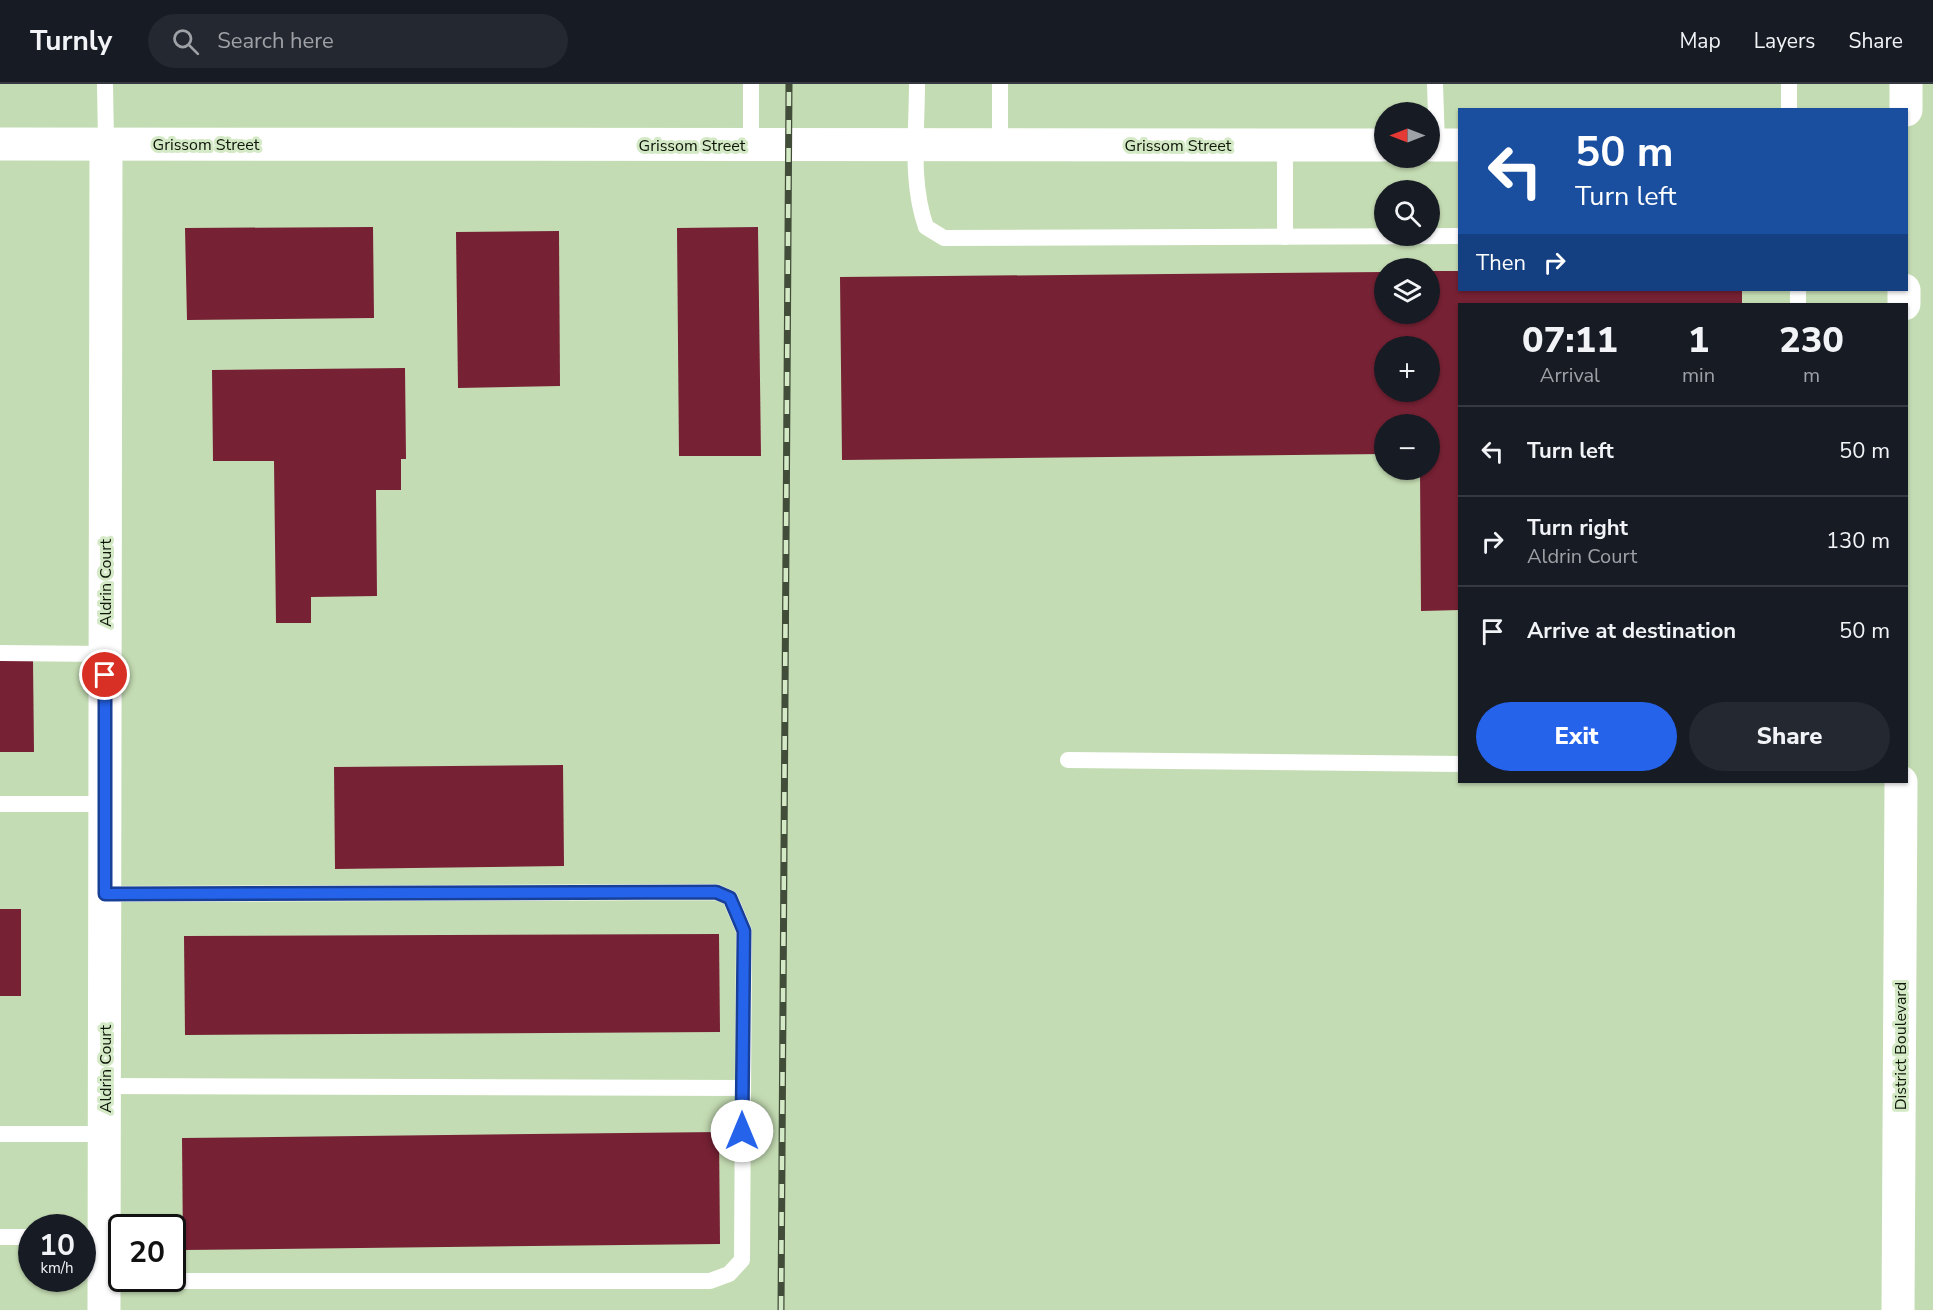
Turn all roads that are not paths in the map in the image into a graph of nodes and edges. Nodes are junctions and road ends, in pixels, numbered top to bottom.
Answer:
1 (105, 84) edge
2 (751, 84) edge
3 (917, 84) edge
4 (1000, 84) edge
5 (1435, 84) edge
6 (1789, 84) edge
7 (1906, 84) edge
8 (1789, 108) edge
9 (1906, 108) edge
10 (106, 143) junction
11 (0, 144) edge
12 (917, 145) junction
13 (1000, 145) junction
14 (1285, 145) junction
15 (1374, 145) edge
16 (1442, 145) edge
17 (751, 146) junction
18 (1458, 236) edge
19 (1285, 237) junction
20 (0, 653) edge
21 (105, 654) junction
22 (1068, 760) dead end
23 (1458, 764) edge
24 (1901, 783) edge
25 (0, 804) edge
26 (105, 804) junction
27 (105, 894) junction
28 (105, 1086) junction
29 (743, 1088) junction
30 (0, 1134) edge
31 (105, 1134) junction
32 (96, 1217) edge
33 (0, 1237) edge
34 (18, 1237) edge
35 (96, 1248) edge
36 (104, 1296) edge
37 (1899, 1310) edge

1 - 10 lane
2 - 17 lane
3 - 12 lane
4 - 13 lane
5 - 16 lane
6 - 8 lane
7 - 9 street
10 - 11 street, Grissom Street
10 - 17 street, Grissom Street
10 - 21 street, Aldrin Court
12 - 13 street, Grissom Street
12 - 17 street, Grissom Street
12 - 19 lane
13 - 14 street, Grissom Street
14 - 15 street, Grissom Street
14 - 19 lane
18 - 19 lane
20 - 21 lane
21 - 26 street, Aldrin Court
22 - 23 lane
24 - 37 street, District Boulevard
25 - 26 lane
26 - 27 street, Aldrin Court
27 - 28 street, Aldrin Court
27 - 29 lane
28 - 29 lane
28 - 31 street, Aldrin Court
29 - 36 lane
30 - 31 lane
31 - 32 street, Aldrin Court
33 - 34 lane
35 - 36 street, Aldrin Court

